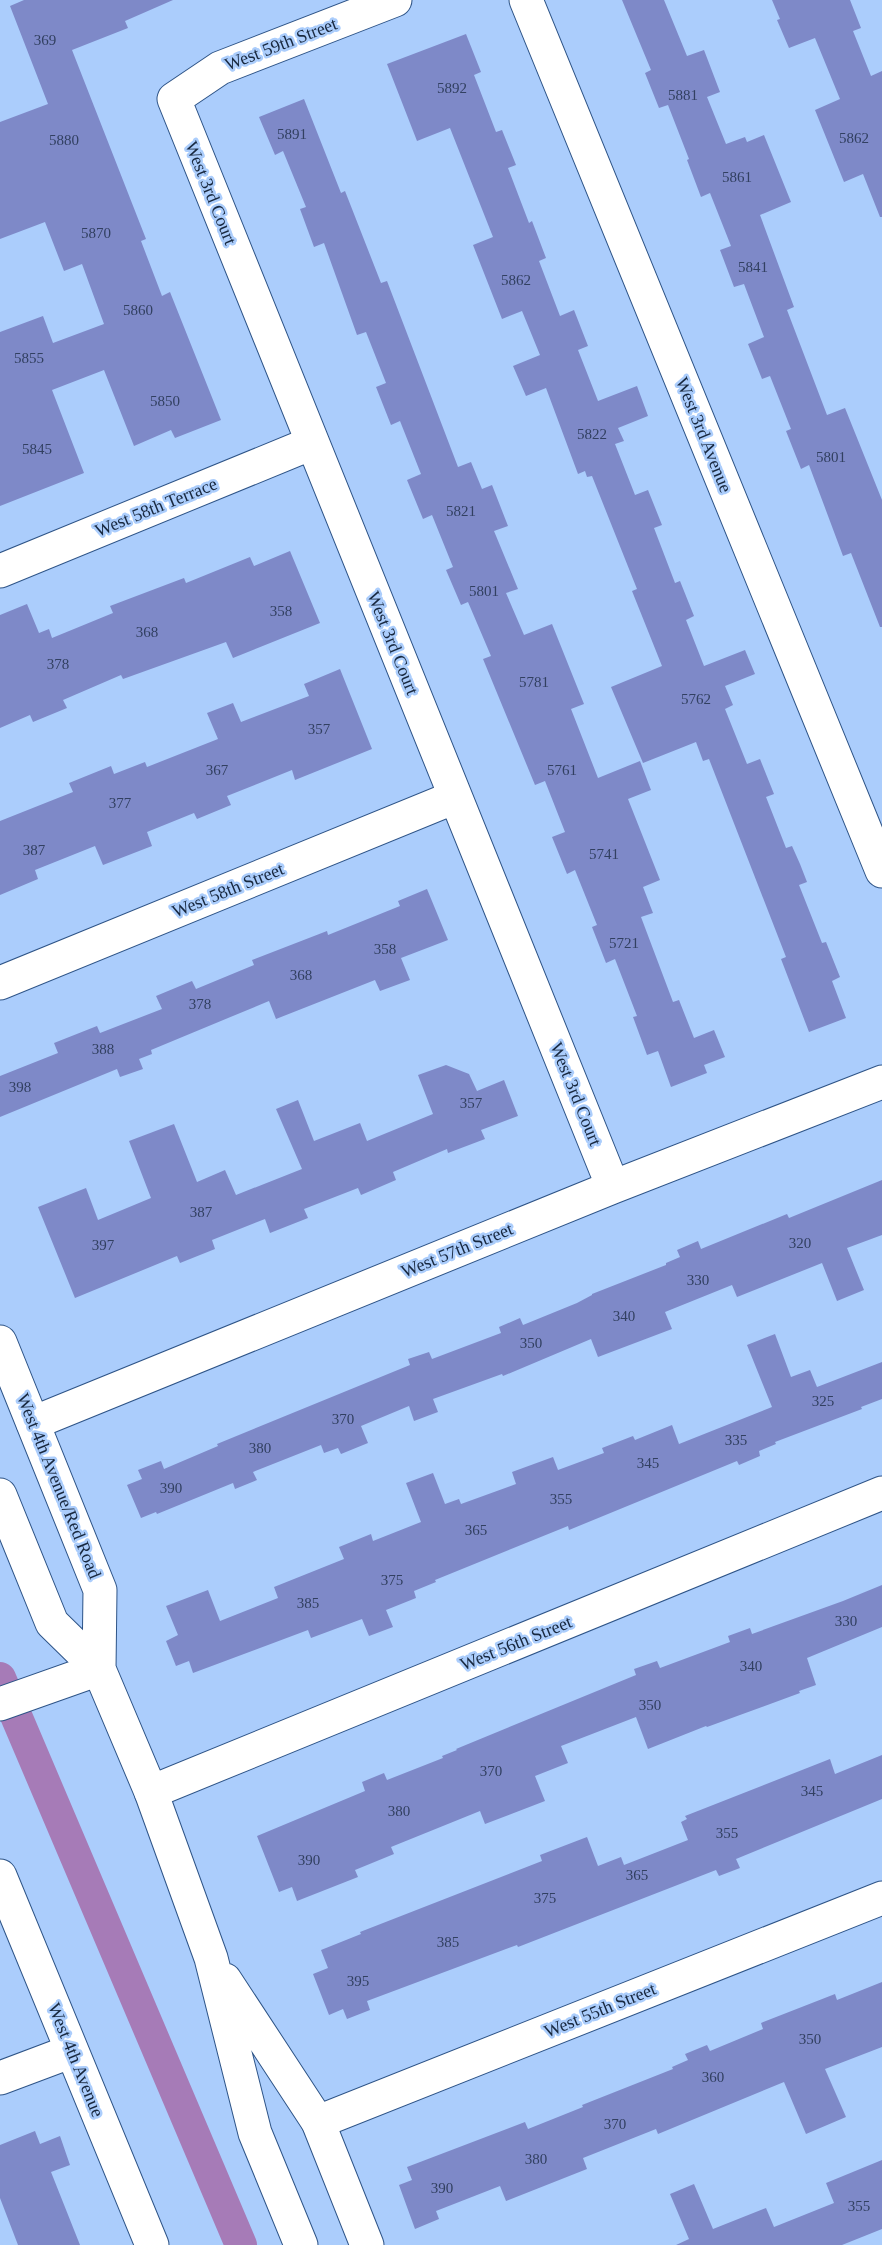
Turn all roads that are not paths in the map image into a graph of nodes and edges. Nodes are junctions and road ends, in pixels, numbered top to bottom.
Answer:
1 (395, 0) edge
2 (526, 0) edge
3 (174, 99) joint
4 (312, 443) junction
5 (0, 571) edge
6 (455, 797) junction
7 (882, 870) edge
8 (0, 983) edge
9 (882, 1082) edge
10 (614, 1187) junction
11 (0, 1341) edge
12 (33, 1423) junction
13 (882, 1493) edge
14 (0, 1495) edge
15 (99, 1669) junction
16 (0, 1704) edge
17 (151, 1792) junction
18 (0, 1876) edge
19 (882, 1898) edge
20 (211, 1958) junction
21 (72, 2051) junction
22 (0, 2078) edge
23 (318, 2122) junction
24 (152, 2245) edge
25 (301, 2245) edge
26 (367, 2245) edge

1 - 3 street, West 59th Street
2 - 7 street, West 3rd Avenue
3 - 4 street, West 3rd Court
4 - 5 street, West 58th Terrace
4 - 6 street, West 3rd Court
6 - 8 street, West 58th Street
6 - 10 street, West 3rd Court
9 - 10 street, West 57th Street
10 - 12 street, West 57th Street
11 - 12 street, West 4th Avenue/Red Road
12 - 15 street, West 4th Avenue/Red Road
13 - 17 street, West 56th Street
14 - 15 street, West 4th Avenue/Red Road
15 - 16 street
15 - 17 street, West 4th Avenue/Red Road
17 - 20 street, West 4th Avenue/Red Road
18 - 21 street, West 4th Avenue
19 - 23 street, West 55th Street
20 - 23 street, West 4th Avenue/Red Road
20 - 25 street, West 4th Avenue/Red Road
21 - 22 street
21 - 24 street, West 4th Avenue
23 - 26 street, West 4th Avenue/Red Road

